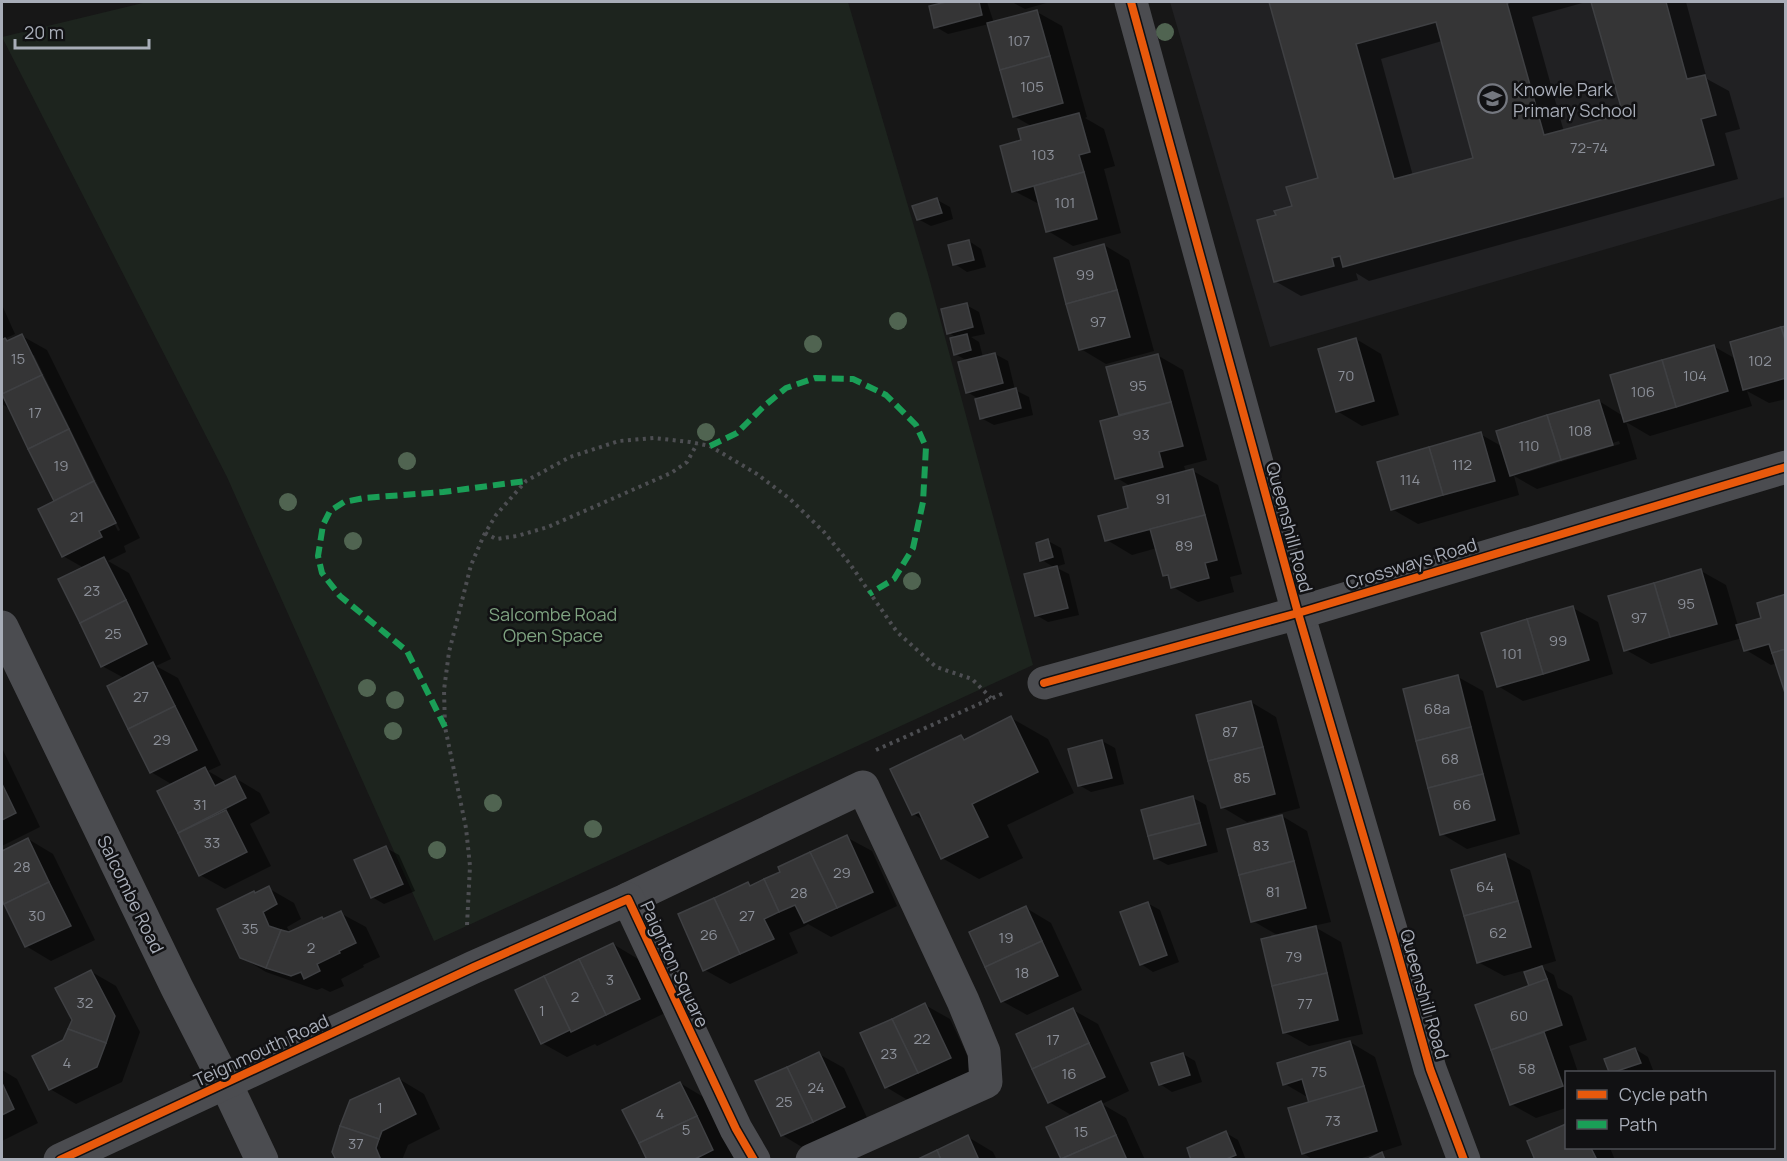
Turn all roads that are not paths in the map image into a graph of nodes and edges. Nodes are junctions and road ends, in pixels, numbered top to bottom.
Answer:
1 (1131, 2) edge
2 (1785, 467) edge
3 (1298, 613) junction
4 (2, 627) edge
5 (1044, 683) road end
6 (628, 898) junction
7 (474, 967) joint
8 (226, 1084) junction
9 (60, 1160) edge
10 (262, 1160) edge
11 (754, 1160) edge
12 (812, 1160) edge
13 (1464, 1160) edge

1 - 3 street, Queenshill Road
2 - 3 street, Crossways Road
3 - 5 street, Crossways Road
3 - 13 street, Queenshill Road
4 - 8 street, Salcombe Road
6 - 7 street, Paignton Square
6 - 11 street, Paignton Square
6 - 12 street, Paignton Square
7 - 8 street, Teignmouth Road
8 - 9 street, Teignmouth Road
8 - 10 street, Salcombe Road

